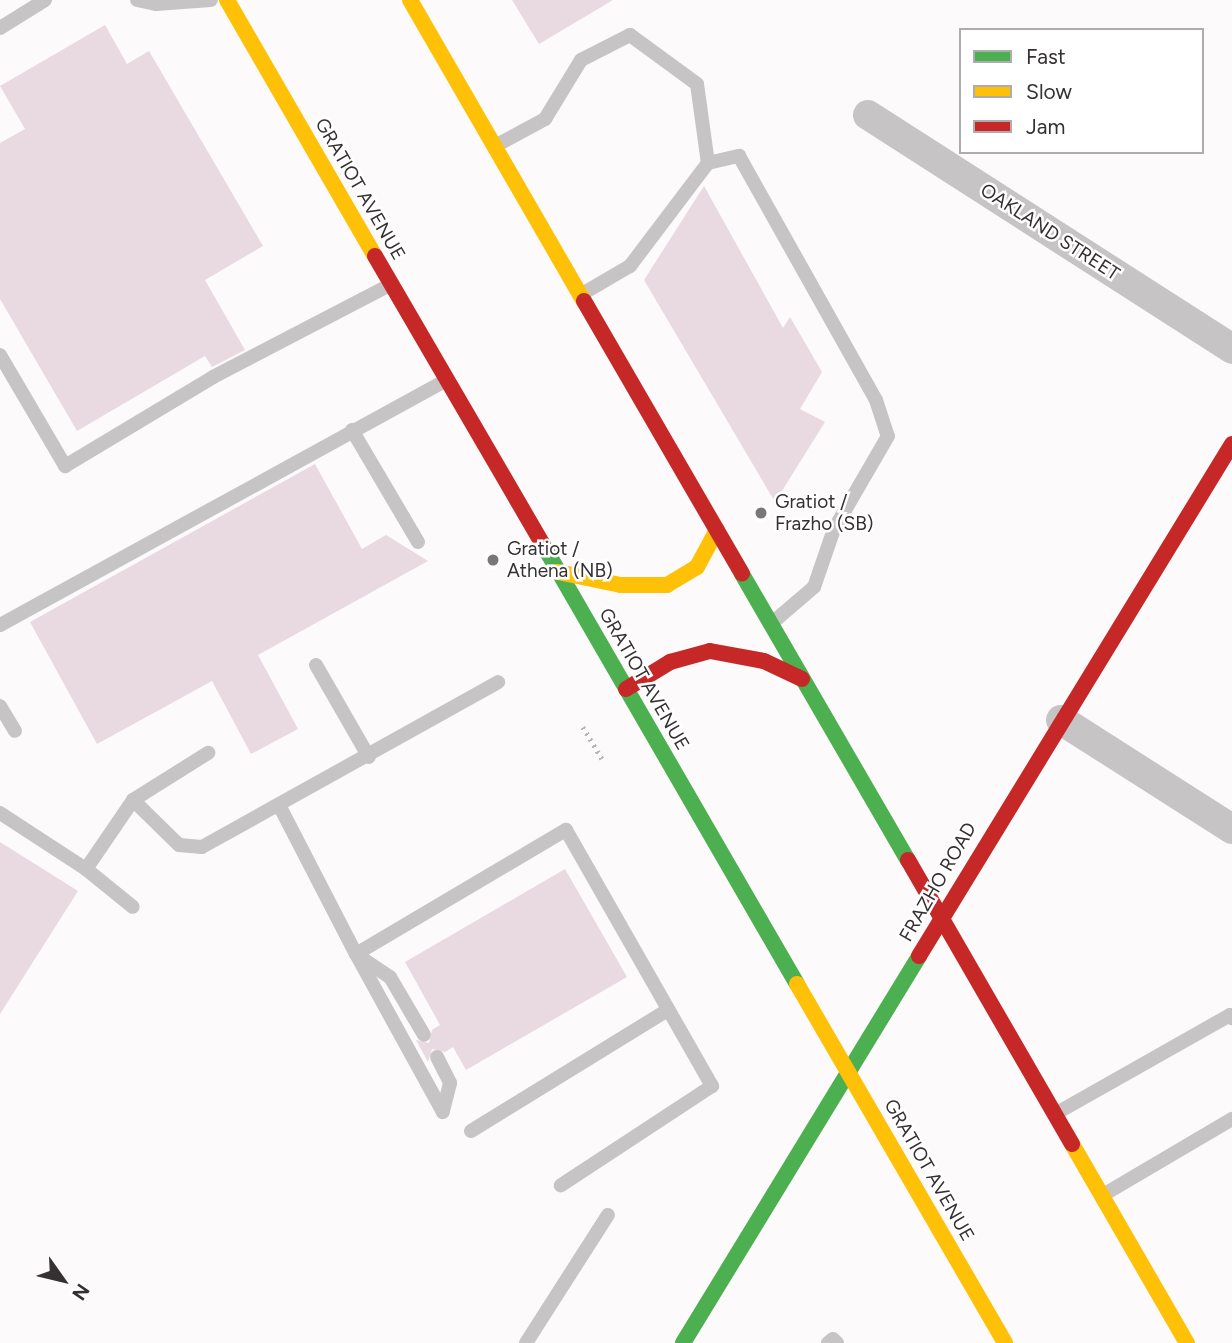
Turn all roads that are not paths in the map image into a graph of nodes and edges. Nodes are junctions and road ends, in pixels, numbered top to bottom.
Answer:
1 (45, 0) edge
2 (137, 0) edge
3 (211, 0) edge
4 (228, 0) edge
5 (410, 0) edge
6 (0, 28) edge
7 (868, 116) dead end
8 (495, 146) junction
9 (708, 163) junction
10 (391, 285) junction
11 (581, 295) junction
12 (1232, 349) edge
13 (0, 355) edge
14 (446, 380) junction
15 (352, 430) junction
16 (1232, 444) edge
17 (717, 530) junction
18 (418, 542) dead end
19 (558, 572) junction
20 (771, 624) junction
21 (0, 625) edge
22 (316, 665) dead end
23 (802, 679) junction
24 (498, 682) dead end
25 (626, 689) junction
26 (0, 706) edge
27 (1061, 720) junction
28 (15, 731) dead end
29 (208, 753) dead end
30 (369, 757) junction
31 (133, 800) junction
32 (279, 805) junction
33 (0, 813) edge
34 (1232, 829) edge
35 (86, 869) junction
36 (133, 907) dead end
37 (942, 920) junction
38 (356, 954) junction
39 (668, 1010) junction
40 (1232, 1018) edge
41 (424, 1035) dead end
42 (437, 1057) dead end
43 (849, 1073) junction
44 (1054, 1115) junction
45 (1232, 1119) edge
46 (471, 1131) dead end
47 (561, 1185) dead end
48 (1102, 1196) junction
49 (608, 1215) dead end
50 (526, 1343) edge
51 (683, 1343) edge
52 (828, 1343) edge
53 (837, 1343) edge
54 (1005, 1343) edge
55 (1187, 1343) edge

1 - 6 lane
2 - 3 lane
4 - 10 main road, GRATIOT AVENUE
5 - 8 main road
7 - 12 street, OAKLAND STREET
8 - 9 lane
8 - 11 main road
9 - 11 lane
9 - 20 lane
10 - 13 lane
10 - 14 main road, GRATIOT AVENUE
11 - 17 main road
14 - 15 lane
14 - 19 main road, GRATIOT AVENUE
15 - 18 lane
15 - 21 lane
16 - 27 main road, FRAZHO ROAD
17 - 19 main road
17 - 20 main road
19 - 25 main road, GRATIOT AVENUE
20 - 23 main road
22 - 30 lane
23 - 25 main road
23 - 37 main road
24 - 30 lane
25 - 43 main road, GRATIOT AVENUE
26 - 28 lane
27 - 34 street
27 - 37 main road, FRAZHO ROAD
29 - 31 lane
30 - 32 lane
31 - 32 lane
31 - 35 lane
32 - 38 lane
33 - 35 lane
35 - 36 lane
37 - 43 main road, FRAZHO ROAD
37 - 44 main road
38 - 39 lane
38 - 41 lane
38 - 42 lane
39 - 46 lane
39 - 47 lane
40 - 44 lane
43 - 51 main road, FRAZHO ROAD
43 - 54 main road, GRATIOT AVENUE
44 - 48 main road
45 - 48 lane
48 - 55 main road
49 - 50 lane
52 - 53 lane

